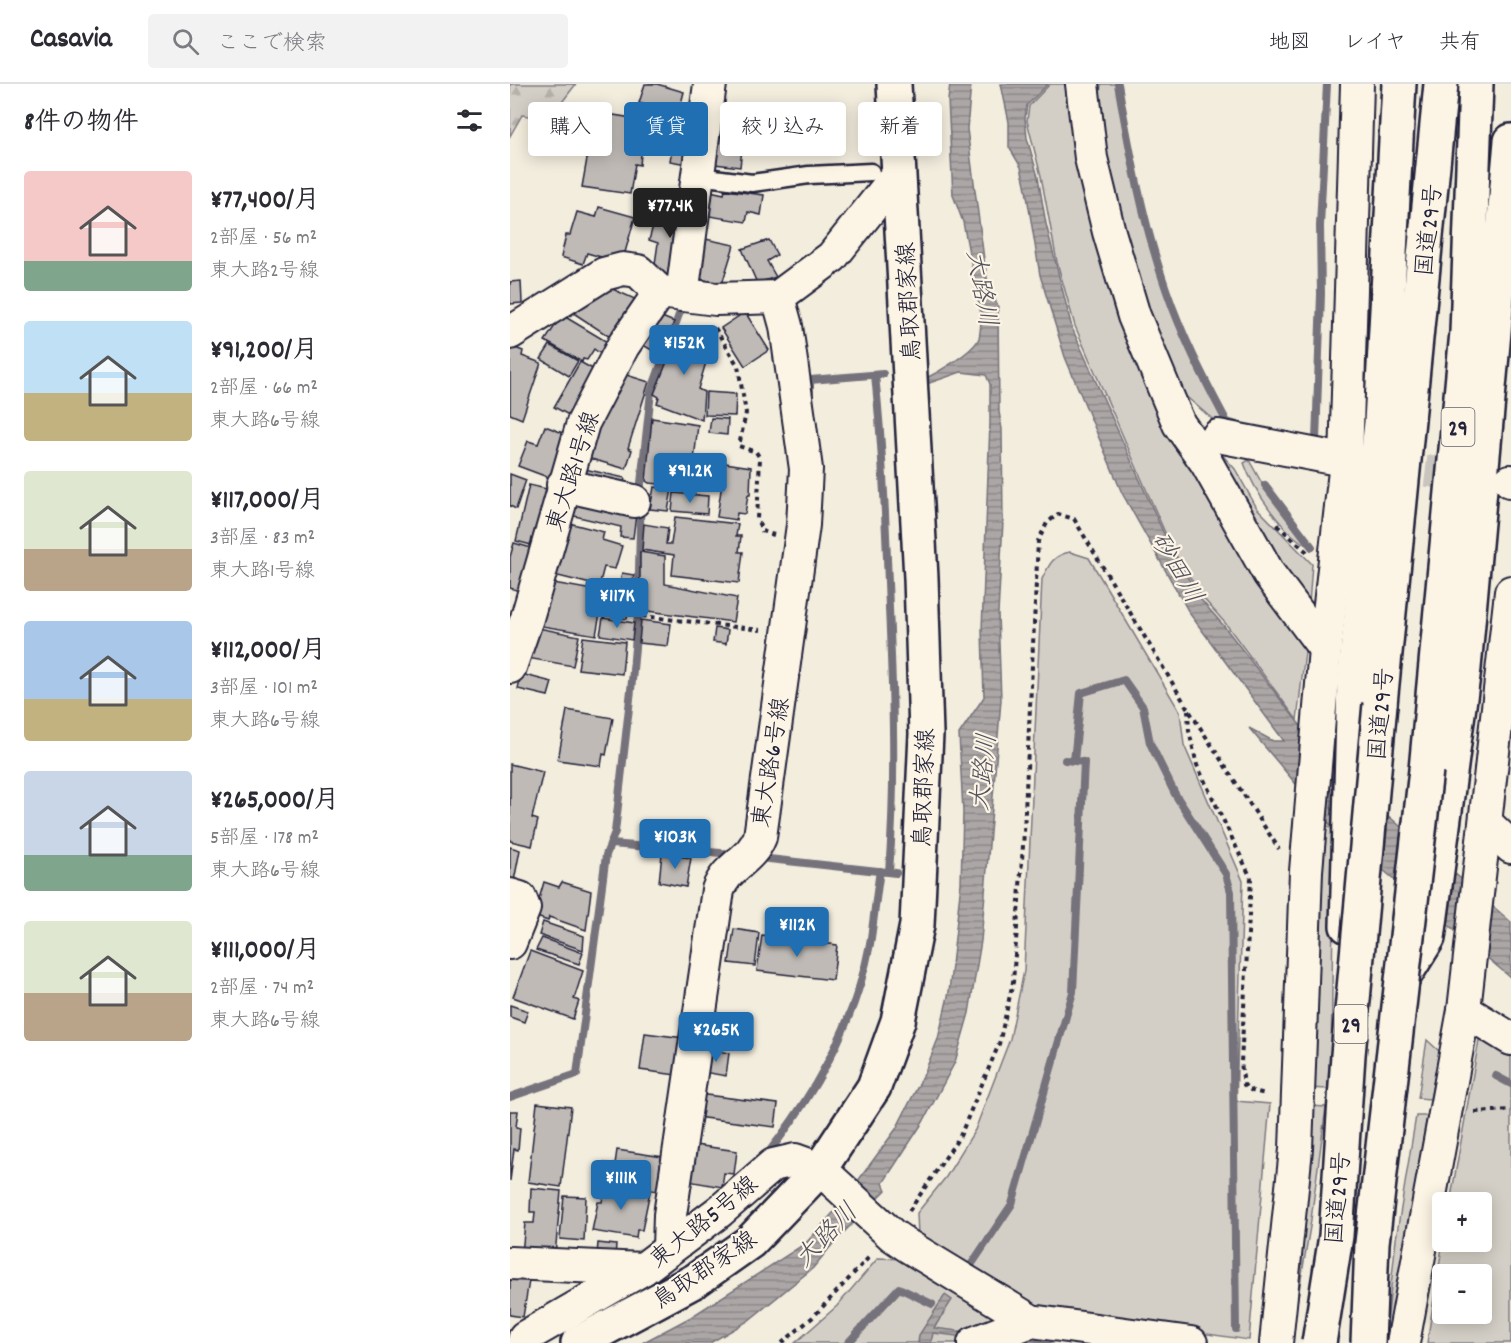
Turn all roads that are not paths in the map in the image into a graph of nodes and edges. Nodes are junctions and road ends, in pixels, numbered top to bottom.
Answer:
1 (710, 84) edge
2 (894, 84) edge
3 (1082, 84) edge
4 (1357, 84) edge
5 (1398, 84) edge
6 (1441, 84) edge
7 (1476, 84) edge
8 (1511, 141) edge
9 (885, 173) junction
10 (699, 176) junction
11 (680, 294) junction
12 (778, 297) junction
13 (510, 333) edge
14 (1218, 436) dead end
15 (1353, 463) junction
16 (563, 485) junction
17 (634, 501) dead end
18 (1511, 592) edge
19 (1325, 649) junction
20 (510, 667) edge
21 (1438, 774) junction
22 (1486, 823) junction
23 (1511, 847) edge
24 (510, 895) edge
25 (510, 943) edge
26 (1464, 1010) junction
27 (1511, 1039) edge
28 (1348, 1054) junction
29 (820, 1169) junction
30 (669, 1248) junction
31 (510, 1263) edge
32 (643, 1269) junction
33 (1031, 1321) junction
34 (524, 1343) edge
35 (578, 1343) edge
36 (974, 1343) edge
37 (1191, 1343) edge
38 (1276, 1343) edge
39 (1319, 1343) edge
40 (1368, 1343) edge
41 (1403, 1343) edge

1 - 10 street
2 - 9 main road, 鳥取郡家線
3 - 19 street
4 - 15 street
5 - 28 main road, bridge
6 - 28 main road, 国道29号 / 29, bridge
7 - 21 main road, 国道29号 / 29
8 - 21 main road
9 - 10 lane
9 - 12 street
9 - 29 main road, 鳥取郡家線
10 - 11 street
11 - 12 street
11 - 13 street
11 - 16 street, 東大路1号線
12 - 30 street, 東大路6号線
14 - 15 street
15 - 19 street
16 - 17 street
16 - 20 street, 東大路1号線
18 - 22 street
19 - 38 street
21 - 40 main road, 国道29号 / 29, bridge
22 - 23 street
22 - 26 street
24 - 25 street
26 - 27 street
26 - 41 street
28 - 39 main road, 国道29号 / 29, bridge
29 - 30 street, 東大路5号線
29 - 33 street
29 - 35 main road, 鳥取郡家線
30 - 32 street, 東大路5号線
31 - 32 street, 東大路5号線
32 - 34 street
33 - 36 street
33 - 37 street

